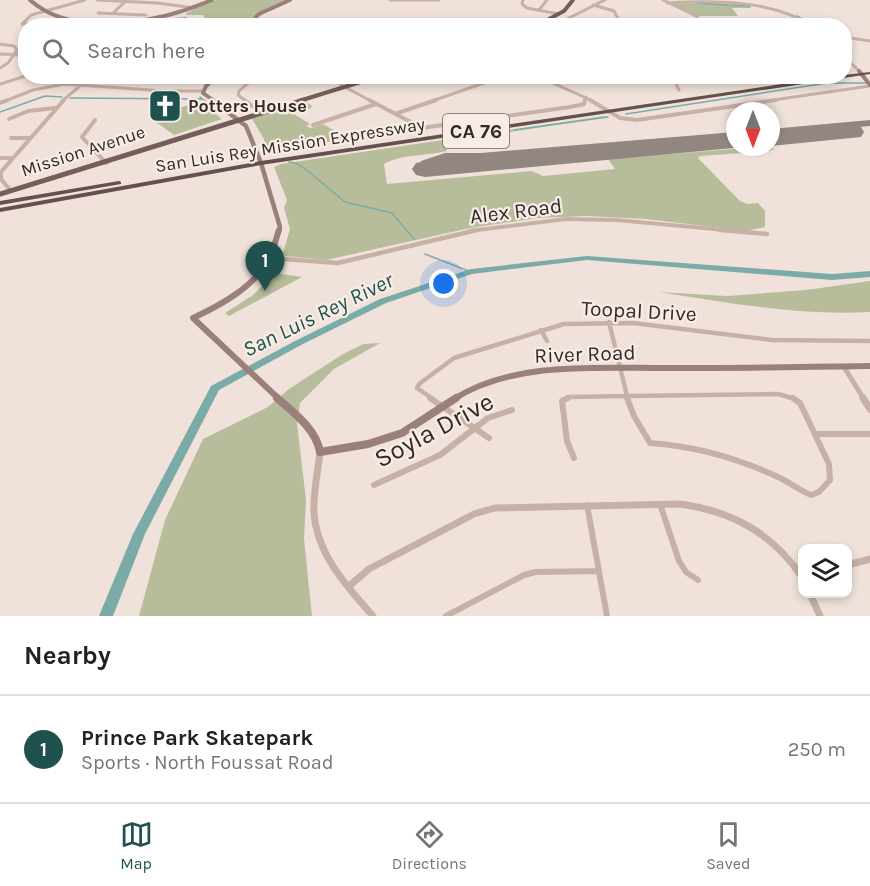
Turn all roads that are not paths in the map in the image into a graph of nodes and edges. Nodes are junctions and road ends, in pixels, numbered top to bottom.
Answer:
1 (30, 0) edge
2 (85, 0) edge
3 (97, 0) edge
4 (212, 0) edge
5 (289, 0) edge
6 (390, 0) edge
7 (439, 0) edge
8 (523, 0) edge
9 (547, 0) edge
10 (569, 0) edge
11 (573, 0) edge
12 (605, 0) edge
13 (663, 0) edge
14 (126, 1) edge
15 (674, 1) edge
16 (667, 3) junction
17 (593, 5) junction
18 (195, 8) junction
19 (538, 10) junction
20 (43, 11) junction
21 (98, 14) dead end
22 (112, 14) junction
23 (559, 14) junction
24 (146, 15) dead end
25 (164, 16) joint
26 (27, 18) edge
27 (62, 18) edge
28 (142, 18) edge
29 (252, 18) edge
30 (551, 18) edge
31 (568, 18) edge
32 (618, 18) edge
33 (698, 18) edge
34 (803, 18) edge
35 (852, 38) edge
36 (870, 41) edge
37 (0, 44) edge
38 (0, 54) edge
39 (15, 54) junction
40 (852, 64) edge
41 (0, 68) edge
42 (870, 71) edge
43 (852, 73) edge
44 (860, 73) junction
45 (852, 74) edge
46 (18, 78) edge
47 (0, 84) edge
48 (82, 84) junction
49 (210, 84) edge
50 (248, 84) edge
51 (348, 84) edge
52 (350, 84) edge
53 (481, 84) edge
54 (556, 84) edge
55 (677, 84) edge
56 (770, 84) edge
57 (785, 84) edge
58 (870, 85) edge
59 (343, 86) junction
60 (680, 90) dead end
61 (204, 91) junction
62 (586, 97) junction
63 (0, 102) edge
64 (376, 104) junction
65 (264, 105) dead end
66 (55, 108) junction
67 (608, 110) junction
68 (395, 114) junction
69 (9, 119) dead end
70 (95, 120) dead end
71 (238, 120) junction
72 (313, 125) dead end
73 (11, 138) dead end
74 (30, 138) junction
75 (0, 158) edge
76 (13, 158) junction
77 (105, 161) junction
78 (260, 161) junction
79 (11, 191) junction
80 (0, 194) edge
81 (0, 203) edge
82 (0, 210) edge
83 (767, 234) dead end
84 (270, 258) junction
85 (609, 322) junction
86 (681, 328) junction
87 (541, 330) junction
88 (681, 337) dead end
89 (547, 341) dead end
90 (870, 341) edge
91 (870, 366) edge
92 (844, 367) junction
93 (621, 369) junction
94 (628, 396) junction
95 (443, 407) junction
96 (870, 409) edge
97 (512, 410) dead end
98 (476, 429) junction
99 (816, 434) junction
100 (870, 434) edge
101 (489, 438) dead end
102 (320, 452) junction
103 (744, 454) dead end
104 (574, 458) dead end
105 (741, 461) junction
106 (374, 485) dead end
107 (660, 504) junction
108 (587, 505) junction
109 (870, 559) edge
110 (852, 564) edge
111 (798, 570) edge
112 (599, 571) junction
113 (698, 580) dead end
114 (348, 587) junction
115 (812, 598) edge
116 (459, 609) junction
117 (373, 616) edge
118 (446, 616) edge
119 (465, 616) edge
120 (607, 616) edge
121 (819, 616) edge

1 - 20 main road
2 - 20 street
3 - 14 street
4 - 18 main road
5 - 29 main road
6 - 7 street
8 - 19 street
9 - 19 street
10 - 23 main road
11 - 23 main road
12 - 17 street
13 - 16 street
14 - 18 street
14 - 22 street
15 - 16 street
15 - 34 street
16 - 33 street
17 - 31 street
17 - 32 street
18 - 25 main road
19 - 23 street
20 - 26 street
20 - 27 main road
21 - 22 street
22 - 24 street
23 - 30 main road
25 - 28 main road
35 - 36 street
37 - 39 street
38 - 39 street
39 - 41 street
40 - 44 street
42 - 44 highway, San Luis Rey Mission Expressway / CA 76
43 - 44 highway, San Luis Rey Mission Expressway / CA 76
44 - 45 highway, San Luis Rey Mission Expressway / CA 76
44 - 58 main road
46 - 47 street
48 - 61 street
48 - 63 street
48 - 66 street
49 - 61 main road
50 - 65 street
51 - 59 main road, Mission Avenue
52 - 59 main road, Mission Avenue
53 - 68 street
54 - 62 street
55 - 60 street
56 - 67 highway, San Luis Rey Mission Expressway / CA 76
57 - 67 highway, San Luis Rey Mission Expressway / CA 76
58 - 67 street
59 - 64 street
59 - 71 main road, Mission Avenue
61 - 71 main road
62 - 67 street
62 - 68 street
64 - 68 street
64 - 72 street
66 - 69 street
66 - 74 street
67 - 78 highway, San Luis Rey Mission Expressway / CA 76
70 - 77 street
71 - 77 main road, Mission Avenue
71 - 78 main road
73 - 74 street
74 - 76 street
75 - 76 street
76 - 79 street
77 - 79 main road, Mission Avenue
78 - 81 highway, San Luis Rey Mission Expressway / CA 76
78 - 82 highway, San Luis Rey Mission Expressway / CA 76
78 - 84 main road
79 - 80 main road, Mission Avenue
83 - 84 street, Alex Road
84 - 102 main road
85 - 86 street, Toopal Drive
85 - 87 street, Toopal Drive
85 - 93 street
86 - 88 street
86 - 90 street, Toopal Drive
87 - 89 street
87 - 95 street, Toopal Drive
91 - 92 main road, River Road
92 - 93 main road, River Road
92 - 96 street
93 - 94 street
93 - 95 main road, River Road
94 - 99 street
94 - 104 street
94 - 105 street
95 - 98 street
95 - 102 main road, River Road
97 - 98 street, Soyla Drive
98 - 101 street
98 - 106 street, Soyla Drive
99 - 100 street
99 - 105 street
102 - 114 street
103 - 105 street
107 - 108 street
107 - 111 street
107 - 113 street
108 - 112 street
108 - 114 street
109 - 110 street
112 - 116 street
112 - 120 street
114 - 117 street
115 - 121 street
116 - 118 street
116 - 119 street

